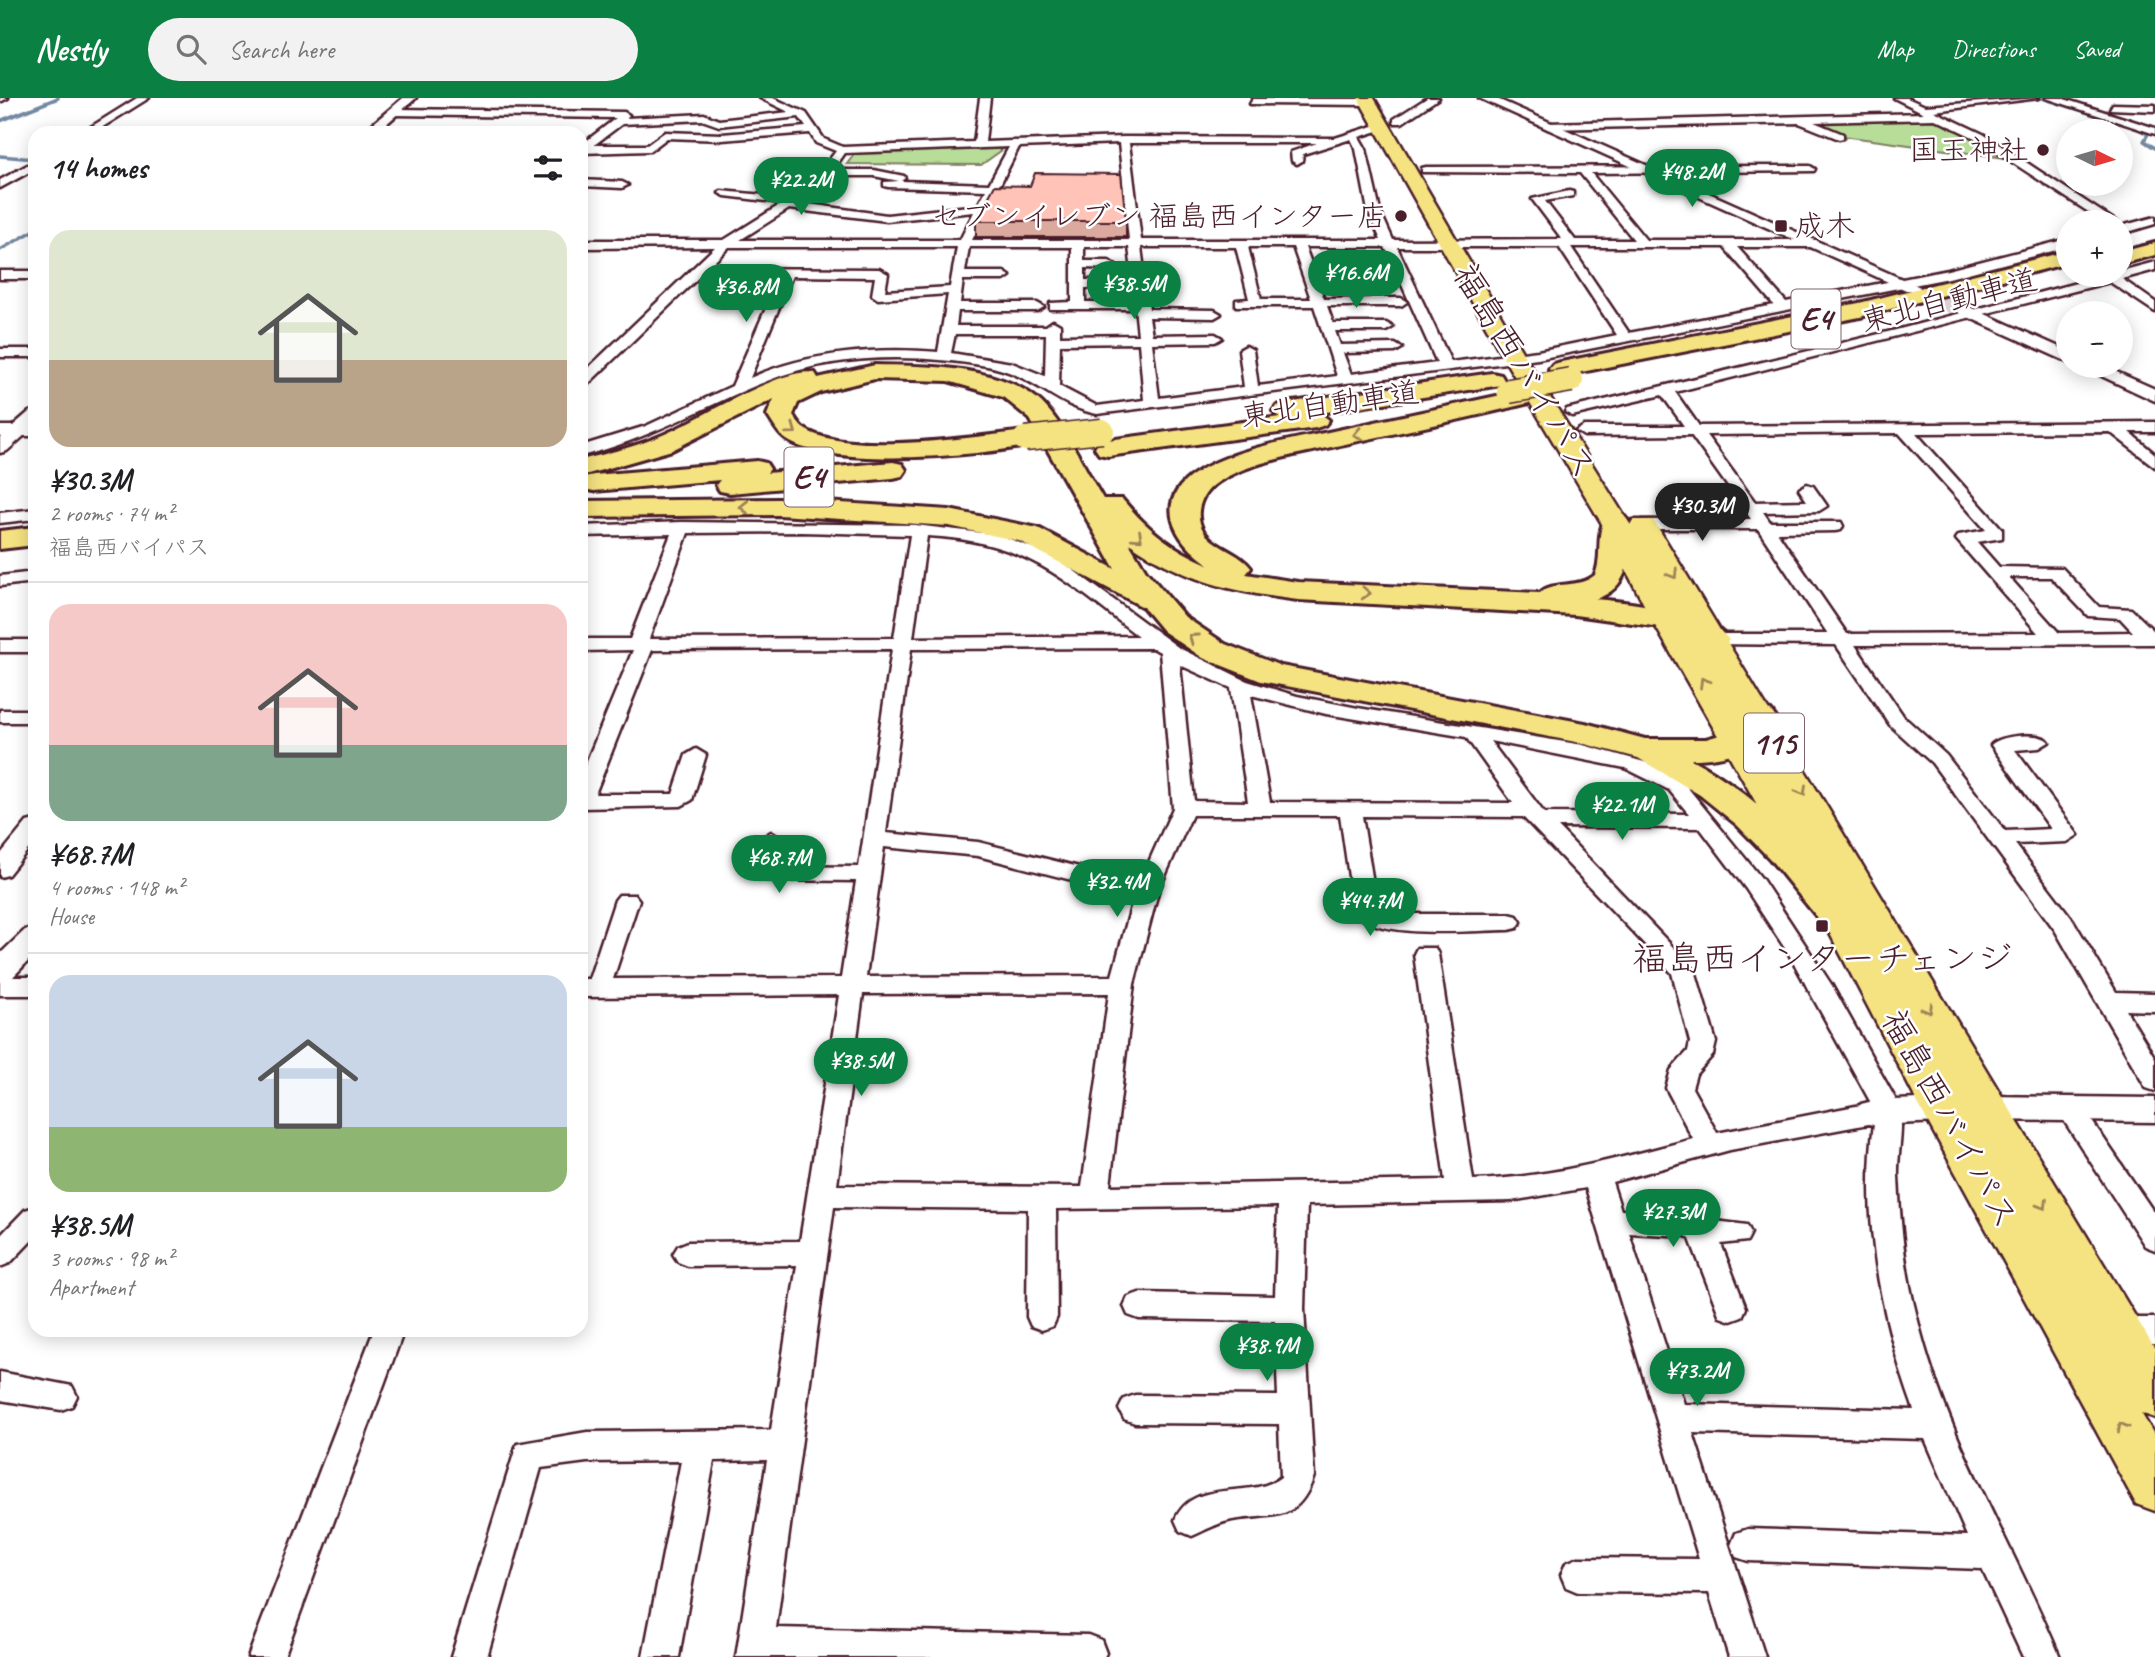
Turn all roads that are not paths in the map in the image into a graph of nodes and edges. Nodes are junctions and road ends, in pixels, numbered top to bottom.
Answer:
1 (144, 98) edge
2 (410, 98) edge
3 (487, 98) edge
4 (765, 98) edge
5 (985, 98) edge
6 (1434, 98) edge
7 (1485, 98) edge
8 (1899, 98) edge
9 (2034, 98) edge
10 (2051, 98) edge
11 (1252, 100) edge
12 (1315, 102) junction
13 (616, 103) dead end
14 (2082, 107) junction
15 (2155, 108) edge
16 (1380, 109) edge
17 (1922, 110) junction
18 (394, 112) junction
19 (471, 113) junction
20 (603, 114) junction
21 (801, 114) junction
22 (1257, 115) dead end
23 (1321, 115) dead end
24 (1936, 116) junction
25 (667, 118) junction
26 (1801, 119) junction
27 (618, 121) junction
28 (98, 126) edge
29 (377, 126) edge
30 (1548, 126) junction
31 (1293, 128) dead end
32 (644, 130) dead end
33 (813, 130) junction
34 (1212, 130) dead end
35 (2155, 131) edge
36 (1263, 133) junction
37 (599, 136) junction
38 (631, 136) dead end
39 (1341, 136) junction
40 (1839, 136) dead end
41 (1124, 140) junction
42 (588, 144) edge
43 (1015, 145) junction
44 (979, 146) junction
45 (588, 147) edge
46 (842, 150) junction
47 (1297, 161) dead end
48 (28, 168) edge
49 (1810, 169) dead end
50 (765, 170) dead end
51 (1426, 170) junction
52 (1583, 170) junction
53 (1648, 170) junction
54 (821, 177) junction
55 (588, 183) edge
56 (1, 184) edge
57 (24, 184) dead end
58 (778, 184) dead end
59 (622, 185) dead end
60 (993, 187) junction
61 (725, 193) dead end
62 (1569, 194) dead end
63 (791, 203) junction
64 (982, 208) junction
65 (2093, 210) edge
66 (2155, 220) edge
67 (849, 223) junction
68 (2133, 226) edge
69 (2155, 237) edge
70 (2133, 242) edge
71 (1460, 243) junction
72 (1567, 243) junction
73 (1643, 243) junction
74 (1727, 243) junction
75 (1814, 243) junction
76 (588, 244) edge
77 (726, 244) junction
78 (835, 244) junction
79 (867, 244) junction
80 (1078, 244) junction
81 (1135, 244) junction
82 (1241, 244) junction
83 (1298, 244) junction
84 (1390, 244) junction
85 (963, 245) junction
86 (2056, 246) edge
87 (2155, 249) edge
88 (2133, 255) edge
89 (2056, 260) edge
90 (1078, 264) junction
91 (1109, 265) dead end
92 (2155, 266) edge
93 (1306, 267) junction
94 (695, 272) junction
95 (788, 272) junction
96 (845, 273) junction
97 (2133, 273) edge
98 (2056, 274) edge
99 (0, 275) edge
100 (28, 275) edge
101 (958, 276) junction
102 (1004, 276) dead end
103 (1079, 284) junction
104 (1138, 284) junction
105 (1907, 285) junction
106 (2078, 287) edge
107 (2125, 287) edge
108 (956, 290) junction
109 (1379, 302) junction
110 (1401, 302) dead end
111 (1241, 303) dead end
112 (1256, 303) junction
113 (1318, 303) junction
114 (1781, 305) junction
115 (1079, 306) junction
116 (1126, 306) dead end
117 (954, 307) junction
118 (1037, 307) dead end
119 (2155, 308) edge
120 (1969, 312) junction
121 (1142, 313) junction
122 (1214, 314) dead end
123 (1054, 324) junction
124 (1327, 327) junction
125 (1386, 327) dead end
126 (950, 330) junction
127 (1144, 338) junction
128 (1214, 338) dead end
129 (1626, 338) junction
130 (1395, 348) dead end
131 (1335, 349) junction
132 (1246, 351) dead end
133 (2056, 352) edge
134 (0, 353) edge
135 (28, 353) edge
136 (944, 356) junction
137 (1446, 367) junction
138 (588, 376) edge
139 (2115, 378) edge
140 (1346, 380) junction
141 (1559, 384) junction
142 (1052, 387) junction
143 (1510, 389) junction
144 (738, 390) junction
145 (1666, 390) junction
146 (2155, 396) edge
147 (1152, 403) junction
148 (1254, 404) junction
149 (1902, 427) junction
150 (2155, 427) edge
151 (2115, 428) junction
152 (1693, 429) junction
153 (18, 431) edge
154 (1104, 438) junction
155 (1031, 446) junction
156 (0, 447) edge
157 (588, 449) edge
158 (2155, 461) edge
159 (588, 466) edge
160 (588, 483) edge
161 (1807, 489) dead end
162 (588, 497) edge
163 (1750, 507) junction
164 (588, 509) edge
165 (28, 515) edge
166 (0, 518) edge
167 (1629, 524) junction
168 (1764, 526) junction
169 (682, 527) junction
170 (1835, 527) dead end
171 (588, 531) edge
172 (919, 531) junction
173 (28, 537) edge
174 (0, 540) edge
175 (28, 550) edge
176 (0, 553) edge
177 (1994, 572) junction
178 (28, 578) edge
179 (0, 581) edge
180 (1297, 590) junction
181 (1488, 600) junction
182 (1158, 607) junction
183 (1667, 620) junction
184 (2053, 638) junction
185 (2151, 638) edge
186 (1713, 640) junction
187 (1839, 640) junction
188 (903, 644) junction
189 (588, 645) edge
190 (641, 645) junction
191 (0, 646) edge
192 (28, 646) edge
193 (1163, 646) junction
194 (1240, 685) junction
195 (0, 716) edge
196 (28, 716) edge
197 (1749, 729) junction
198 (1472, 731) junction
199 (2039, 742) dead end
200 (1644, 749) junction
201 (696, 755) dead end
202 (589, 762) edge
203 (588, 800) edge
204 (1184, 807) junction
205 (1260, 807) junction
206 (1350, 807) junction
207 (1534, 815) junction
208 (1706, 821) junction
209 (28, 836) edge
210 (1998, 838) junction
211 (771, 839) dead end
212 (875, 840) junction
213 (0, 870) edge
214 (870, 874) junction
215 (1147, 892) junction
216 (627, 900) dead end
217 (1509, 922) dead end
218 (1844, 924) junction
219 (28, 944) edge
220 (1426, 954) dead end
221 (0, 972) edge
222 (1122, 984) junction
223 (0, 986) edge
224 (28, 986) edge
225 (590, 988) edge
226 (853, 988) junction
227 (2110, 1001) junction
228 (2155, 1002) edge
229 (2155, 1081) edge
230 (1986, 1108) junction
231 (2070, 1109) junction
232 (2155, 1110) edge
233 (1944, 1111) junction
234 (1880, 1114) junction
235 (1710, 1145) junction
236 (1596, 1175) junction
237 (1461, 1193) junction
238 (1293, 1195) junction
239 (823, 1196) junction
240 (1042, 1198) junction
241 (1095, 1198) junction
242 (1611, 1221) junction
243 (28, 1225) edge
244 (1702, 1232) junction
245 (1737, 1233) dead end
246 (2155, 1238) edge
247 (814, 1254) junction
248 (0, 1255) edge
249 (688, 1255) dead end
250 (1139, 1307) dead end
251 (1731, 1308) dead end
252 (1289, 1310) junction
253 (1042, 1317) dead end
254 (2118, 1331) junction
255 (2155, 1331) edge
256 (386, 1337) edge
257 (0, 1386) edge
258 (2155, 1395) edge
259 (61, 1396) dead end
260 (1135, 1409) dead end
261 (1294, 1410) junction
262 (1672, 1418) junction
263 (1938, 1425) junction
264 (786, 1445) junction
265 (700, 1446) junction
266 (2155, 1486) edge
267 (1192, 1520) dead end
268 (1748, 1545) dead end
269 (1994, 1553) junction
270 (1578, 1575) dead end
271 (1722, 1576) junction
272 (755, 1651) edge
273 (1088, 1653) dead end
274 (266, 1657) edge
275 (469, 1657) edge
276 (661, 1657) edge
277 (1747, 1657) edge
278 (2042, 1657) edge

1 - 28 street
2 - 18 street
3 - 19 street
4 - 21 street
5 - 44 street
6 - 16 street
7 - 30 street
8 - 17 street
9 - 17 street
10 - 14 street
11 - 12 street
11 - 22 street
12 - 16 street
12 - 23 street
13 - 20 street
14 - 15 street
14 - 35 street
16 - 39 street
16 - 51 highway, 福島西バイパス / 115
16 - 71 highway, 福島西バイパス / 115
17 - 24 street
18 - 19 street
18 - 29 street
19 - 20 street
20 - 27 street
21 - 25 street
21 - 33 street
24 - 26 street
24 - 65 street
25 - 27 street
25 - 32 street
26 - 30 street
26 - 40 street
27 - 37 street
30 - 53 street
31 - 39 street
33 - 45 street
33 - 46 street
34 - 36 street
36 - 39 street
36 - 41 street
37 - 38 street
37 - 42 street
39 - 47 street
39 - 84 street
41 - 43 street
41 - 81 street
43 - 44 street
43 - 60 street
44 - 46 street
46 - 54 street
48 - 56 street
49 - 53 street
50 - 54 street
51 - 52 street
51 - 71 highway, 福島西バイパス / 115
52 - 53 street
52 - 73 street
53 - 75 street
54 - 58 street
54 - 60 street
54 - 63 street
55 - 59 street
56 - 57 street
60 - 64 street
61 - 63 street
62 - 72 street
63 - 67 street
63 - 77 street
64 - 67 street
64 - 85 street
66 - 68 street
67 - 78 street
69 - 70 highway
71 - 72 street
71 - 84 street
71 - 141 highway, 福島西バイパス / 115
72 - 73 street
72 - 129 street
73 - 74 street
74 - 75 street
74 - 114 street
75 - 105 street
76 - 77 street
77 - 78 street
77 - 94 street
78 - 79 street
79 - 85 street
79 - 96 street
80 - 81 street
80 - 85 street
80 - 90 street
81 - 82 street
81 - 104 street
82 - 83 street
82 - 112 street
83 - 84 street
83 - 93 street
84 - 137 street
85 - 101 street
86 - 105 street
87 - 88 highway
89 - 141 highway, 東北自動車道 / E4
90 - 91 street
90 - 103 street
92 - 97 street
93 - 109 street
93 - 113 street
94 - 95 street
94 - 138 street
95 - 96 street
95 - 144 street
96 - 108 street
98 - 141 highway, 東北自動車道 / E4
99 - 100 street
101 - 102 street
101 - 108 street
103 - 104 street
103 - 115 street
104 - 121 street
105 - 114 street
106 - 120 street
107 - 119 street
108 - 117 street
109 - 110 street
109 - 113 street
111 - 112 street
112 - 113 street
113 - 124 street
114 - 129 street
115 - 116 street
115 - 123 street
117 - 118 street
117 - 126 street
120 - 133 street
120 - 145 street
121 - 122 street
121 - 127 street
123 - 126 street
123 - 127 street
123 - 142 street
124 - 125 street
124 - 131 street
126 - 136 street
127 - 128 street
127 - 147 street
129 - 141 street
130 - 131 street
131 - 140 street
132 - 148 street
134 - 135 street
136 - 142 street
136 - 144 street
137 - 140 street
137 - 141 street
139 - 146 street
140 - 148 street
141 - 143 highway
141 - 145 street
141 - 152 street
141 - 167 highway, 福島西バイパス / 115
141 - 167 highway, 福島西バイパス / 115
142 - 147 street
143 - 148 highway, 東北自動車道 / E4
143 - 154 highway, 東北自動車道 / E4
143 -> 180 highway
144 - 157 street
145 - 152 street
147 - 148 street
148 - 154 highway, 東北自動車道 / E4
149 - 151 street
149 - 152 street
149 - 177 street
150 - 151 street
151 - 158 street
152 - 163 street
153 - 156 street
154 - 155 highway, 東北自動車道 / E4
155 - 160 highway, 東北自動車道 / E4
155 - 162 highway, 東北自動車道 / E4
182 -> 155 highway
159 -> 180 highway
161 - 163 street
163 - 168 street
182 -> 164 highway
165 - 166 street
167 - 168 street
167 - 181 highway
167 - 183 highway, 福島西バイパス / 115
167 -> 186 highway, 福島西バイパス / 115
168 - 170 street
168 - 187 street
169 - 171 street
169 - 172 street
169 - 190 street
172 - 188 street
172 - 193 street
173 - 174 highway
175 - 176 highway
177 - 184 street
177 - 185 street
178 - 179 street
180 -> 181 highway
181 - 183 highway
200 -> 182 highway
183 - 186 highway
197 -> 183 highway, 福島西バイパス / 115
184 - 185 street
184 - 187 street
186 - 187 street
186 - 197 highway, 福島西バイパス / 115
187 - 210 street
188 - 190 street
188 - 193 street
188 - 212 street
189 - 190 street
190 - 202 street
191 - 192 street
193 - 194 street
193 - 204 street
194 - 198 street
194 - 205 street
195 - 196 street
197 - 200 highway
197 - 218 highway, 福島西バイパス / 115
197 -> 230 highway, 福島西バイパス / 115
198 - 207 street
198 - 208 street
199 - 210 street
200 - 218 highway
201 - 203 street
204 - 205 street
204 - 215 street
205 - 206 street
206 - 207 street
206 - 217 street
207 - 208 street
207 - 235 street
208 - 234 street
209 - 213 street
210 - 227 street
211 - 214 street
212 - 214 street
212 - 215 street
214 - 226 street
215 - 222 street
216 - 225 street
218 - 233 highway, 福島西バイパス / 115
219 - 221 street
220 - 237 street
222 - 226 street
222 - 241 street
223 - 224 street
225 - 226 street
226 - 239 street
227 - 228 street
227 - 229 street
230 - 231 street
230 - 233 street
230 -> 254 highway, 福島西バイパス / 115
231 - 232 street
231 - 246 street
233 - 234 street
266 -> 233 highway, 福島西バイパス / 115
234 - 235 street
234 - 263 street
235 - 236 street
236 - 237 street
236 - 242 street
237 - 238 street
238 - 241 street
238 - 252 street
239 - 240 street
239 - 247 street
240 - 241 street
240 - 253 street
242 - 244 street
242 - 262 street
243 - 248 street
244 - 245 street
244 - 251 street
247 - 249 street
247 - 264 street
250 - 252 street
252 - 261 street
254 - 255 street
254 - 258 highway, 福島西バイパス / 115
256 - 274 street
257 - 259 street
260 - 261 street
261 - 267 street
262 - 263 street
262 - 271 street
263 - 269 street
264 - 265 street
264 - 272 street
265 - 275 street
265 - 276 street
268 - 269 street
269 - 278 street
270 - 271 street
271 - 277 street
272 - 273 street

